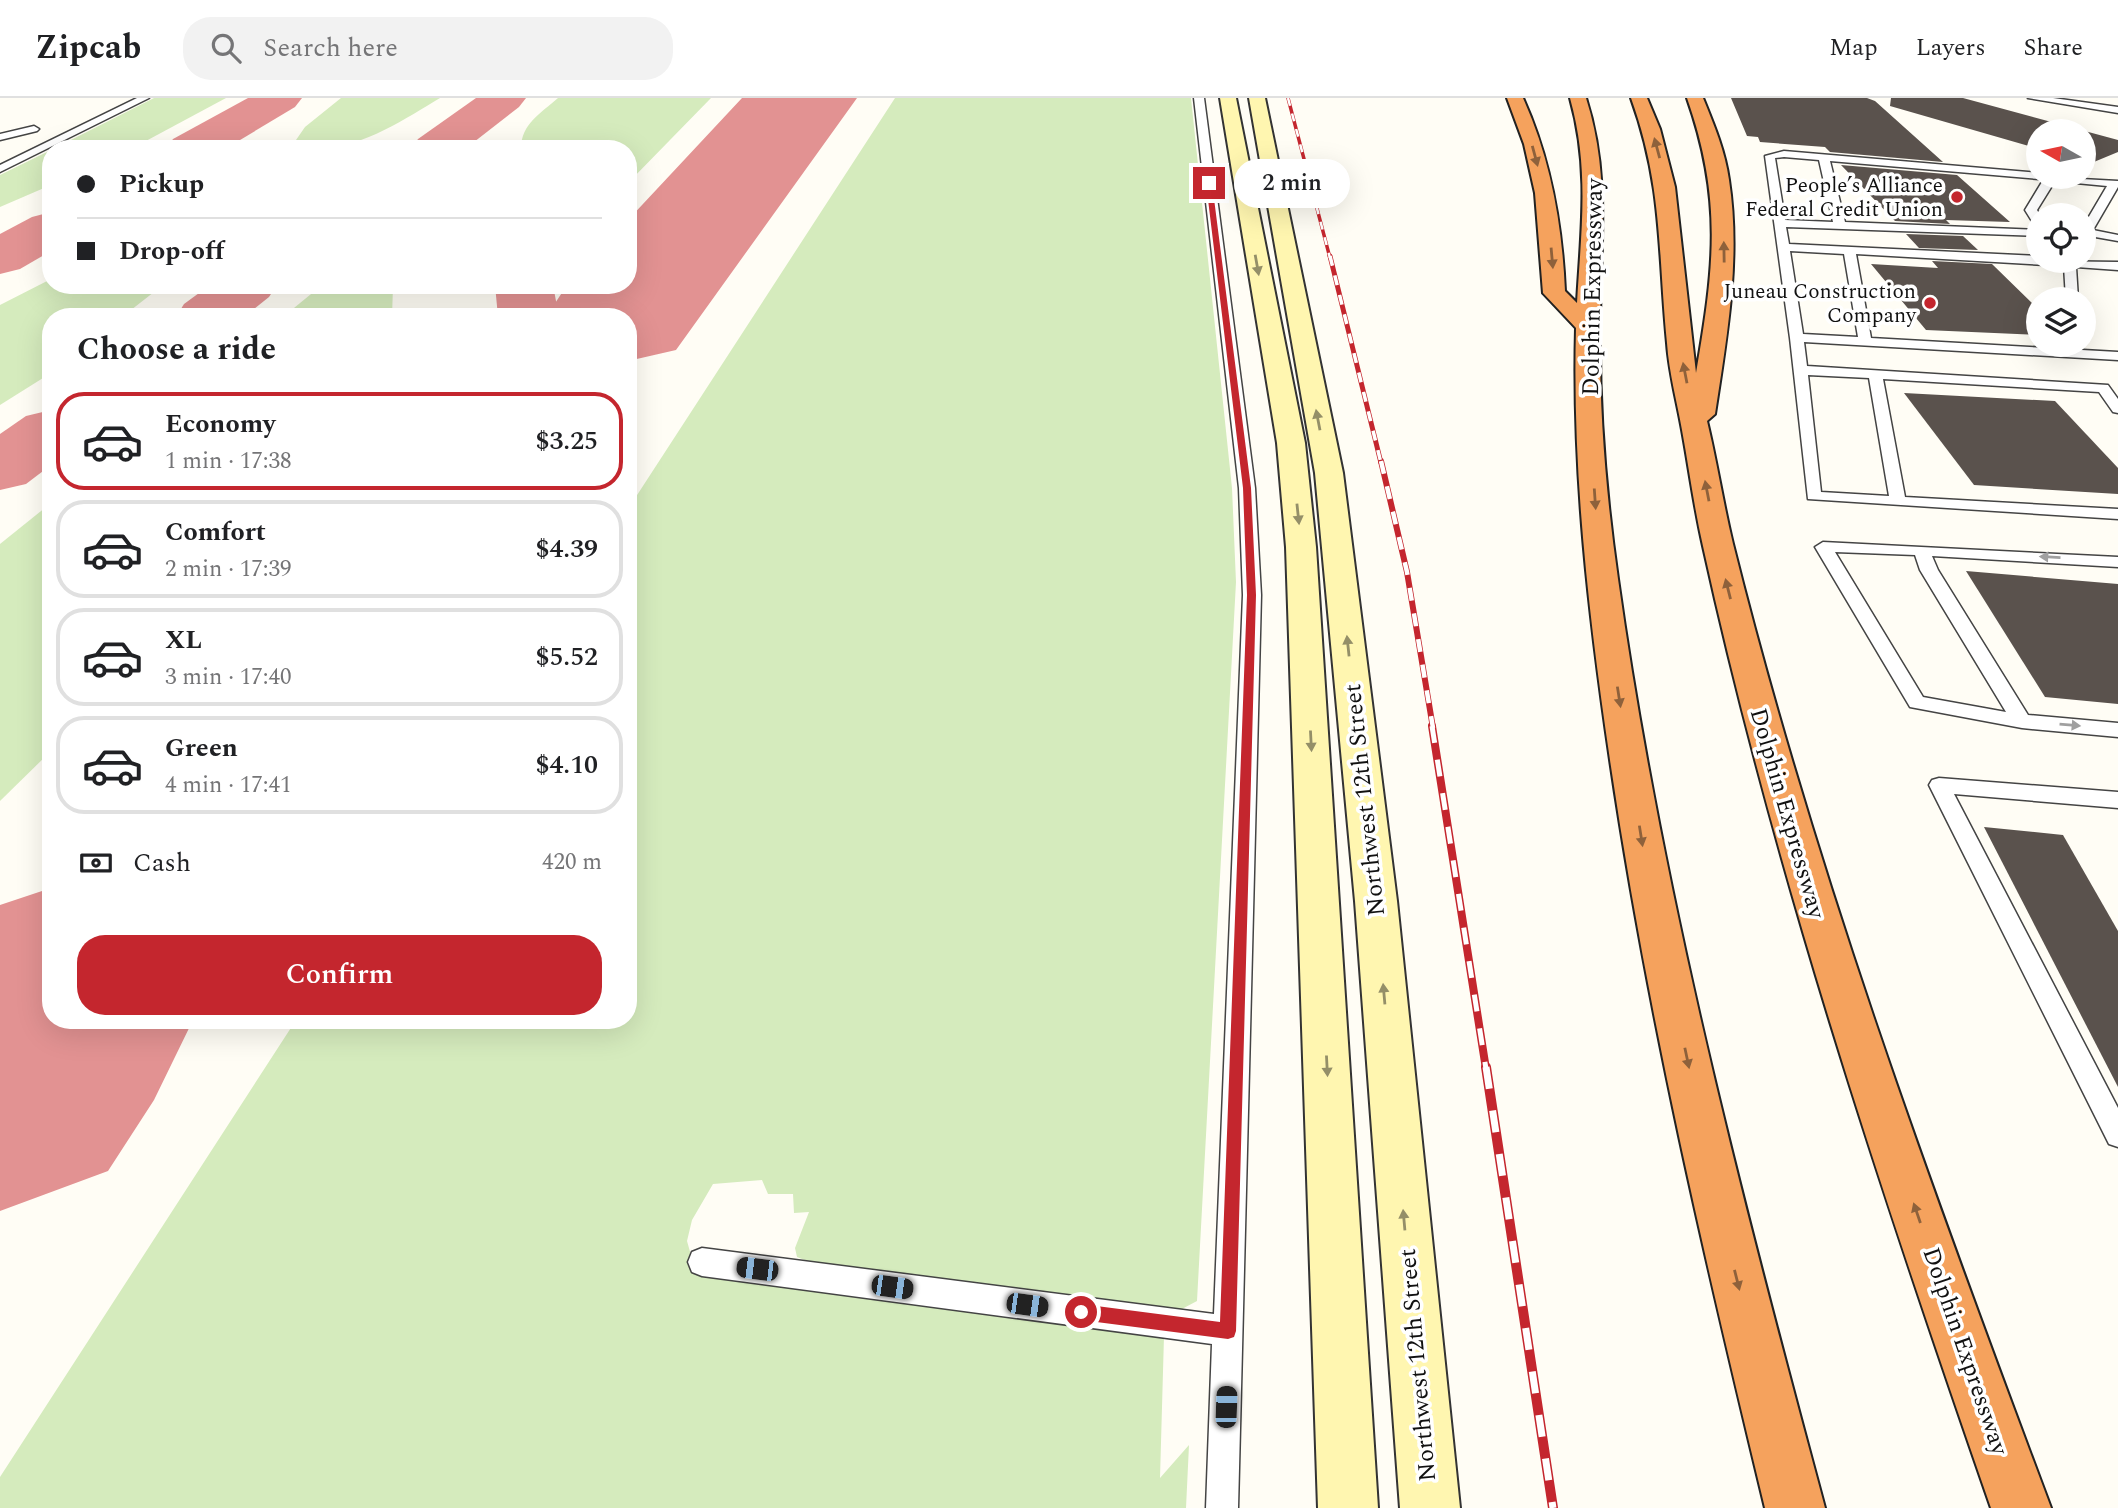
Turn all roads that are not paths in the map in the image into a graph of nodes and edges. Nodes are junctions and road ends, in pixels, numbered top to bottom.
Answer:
1 (144, 98) edge
2 (1199, 98) edge
3 (1228, 98) edge
4 (1257, 98) edge
5 (1514, 98) edge
6 (1578, 98) edge
7 (1639, 98) edge
8 (1695, 98) edge
9 (2029, 100) edge
10 (2054, 100) edge
11 (2091, 108) junction
12 (2118, 110) edge
13 (2118, 117) edge
14 (34, 129) dead end
15 (0, 137) edge
16 (59, 140) edge
17 (42, 148) edge
18 (1824, 158) junction
19 (0, 169) edge
20 (2026, 175) edge
21 (2096, 181) edge
22 (2116, 183) edge
23 (2096, 215) edge
24 (1781, 223) junction
25 (1840, 226) junction
26 (2026, 233) edge
27 (2096, 234) edge
28 (2118, 238) edge
29 (1784, 247) junction
30 (1850, 252) junction
31 (2026, 259) edge
32 (2096, 265) edge
33 (2118, 266) edge
34 (1588, 327) junction
35 (1797, 338) junction
36 (1865, 341) junction
37 (2026, 347) edge
38 (2096, 351) edge
39 (2118, 356) edge
40 (1801, 370) junction
41 (1875, 375) junction
42 (2102, 388) junction
43 (2118, 389) edge
44 (2118, 409) edge
45 (1698, 440) junction
46 (1898, 500) junction
47 (2118, 514) edge
48 (1922, 550) junction
49 (2118, 562) edge
50 (2022, 721) junction
51 (2118, 730) edge
52 (2118, 800) edge
53 (2118, 1135) edge
54 (702, 1262) dead end
55 (1228, 1331) junction
56 (1222, 1508) edge
57 (1348, 1508) edge
58 (1430, 1508) edge
59 (1795, 1508) edge
60 (2021, 1508) edge

1 - 16 lane
2 - 55 lane
3 -> 57 main road, Northwest 12th Street
58 -> 4 main road, Northwest 12th Street
5 -> 34 highway
6 - 34 highway, Dolphin Expressway
45 -> 7 highway, Dolphin Expressway
45 -> 8 highway
9 - 10 lane
9 - 11 lane
10 - 11 lane
11 - 12 lane
11 - 13 lane
14 - 15 lane
17 - 19 lane
18 - 20 lane
18 - 24 lane
18 - 25 lane
21 - 22 lane
22 - 23 lane
24 - 25 lane
24 - 29 lane
25 - 26 lane
27 - 28 lane
29 - 30 lane
29 - 35 lane
30 - 31 lane
30 - 36 lane
32 - 33 lane
34 -> 59 highway, Dolphin Expressway
35 - 36 lane
35 - 40 lane
36 - 37 lane
38 - 39 lane
40 - 41 lane
40 - 46 lane
41 - 42 lane
41 - 46 lane
42 - 43 lane
42 - 44 lane
60 -> 45 highway, Dolphin Expressway
46 - 47 lane
49 -> 48 lane
48 - 50 lane
48 - 50 lane
50 -> 51 lane
52 - 53 lane
54 - 55 lane
55 - 56 lane

